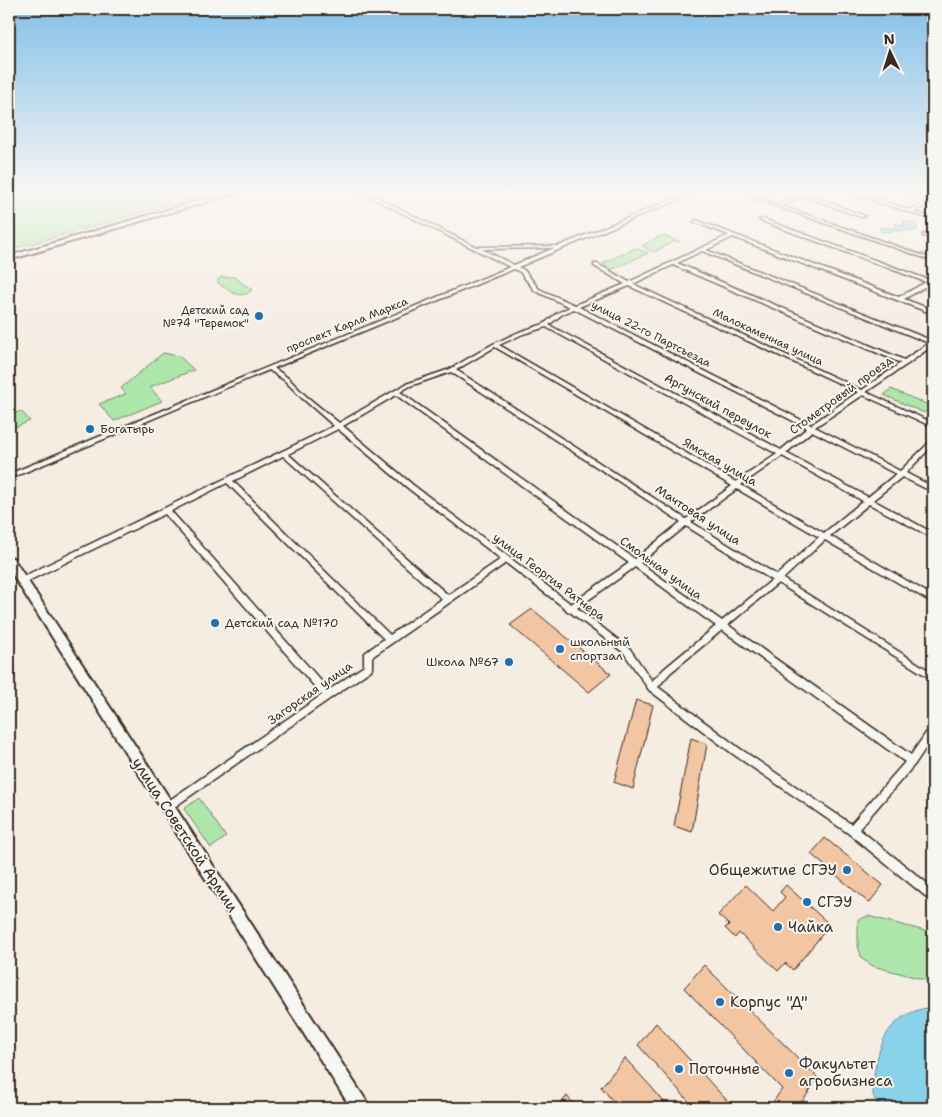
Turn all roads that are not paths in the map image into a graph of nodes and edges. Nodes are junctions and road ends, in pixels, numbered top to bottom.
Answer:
1 (53, 245) edge
2 (469, 245) edge
3 (567, 245) edge
4 (713, 245) edge
5 (757, 245) edge
6 (830, 245) edge
7 (890, 245) edge
8 (562, 247) junction
9 (475, 248) junction
10 (703, 250) junction
11 (9, 258) edge
12 (933, 260) edge
13 (674, 264) junction
14 (596, 265) dead end
15 (514, 267) junction
16 (932, 282) edge
17 (629, 284) junction
18 (900, 299) junction
19 (574, 307) junction
20 (933, 312) edge
21 (546, 325) junction
22 (933, 343) edge
23 (495, 345) junction
24 (906, 363) junction
25 (270, 368) junction
26 (452, 370) junction
27 (863, 392) junction
28 (397, 393) junction
29 (933, 425) edge
30 (339, 426) junction
31 (812, 427) junction
32 (933, 442) edge
33 (283, 453) junction
34 (782, 454) junction
35 (902, 473) junction
36 (9, 476) edge
37 (228, 480) junction
38 (738, 485) junction
39 (933, 490) edge
40 (868, 501) junction
41 (166, 510) junction
42 (686, 522) junction
43 (933, 536) edge
44 (824, 537) junction
45 (505, 560) junction
46 (9, 561) edge
47 (635, 563) junction
48 (777, 580) junction
49 (21, 581) junction
50 (448, 600) junction
51 (933, 600) edge
52 (570, 609) junction
53 (722, 626) junction
54 (389, 639) junction
55 (933, 677) edge
56 (652, 687) junction
57 (328, 696) junction
58 (933, 730) edge
59 (912, 761) junction
60 (167, 807) junction
61 (852, 830) junction
62 (933, 895) edge
63 (361, 1108) edge

1 - 11 main road
2 - 9 street, улица 22-го Партсъезда
3 - 8 street, проспект Карла Маркса
4 - 10 street
5 - 18 street
6 - 16 street
7 - 12 street
8 - 9 street
8 - 15 street, проспект Карла Маркса
9 - 15 street, улица 22-го Партсъезда
10 - 13 street
10 - 22 street
13 - 17 street
13 - 24 street
14 - 17 street, Малокаменная улица
15 - 19 street, улица 22-го Партсъезда
15 - 25 street, проспект Карла Маркса
16 - 18 street
17 - 19 street
17 - 27 street, Малокаменная улица
18 - 20 street
19 - 21 street
19 - 31 street, улица 22-го Партсъезда
21 - 23 street
21 - 34 street, Аргунский переулок
22 - 24 street, Стометровый проезд
23 - 26 street
23 - 38 street, Ямская улица
24 - 27 street, Стометровый проезд
25 - 30 street, улица Георгия Ратнера
25 - 36 street, проспект Карла Маркса
26 - 28 street
26 - 42 street, Мачтовая улица
27 - 29 street, Малокаменная улица
27 - 31 street, Стометровый проезд
28 - 30 street
28 - 47 street, Смольная улица
30 - 33 street
30 - 45 street, улица Георгия Ратнера
31 - 34 street, Стометровый проезд
31 - 35 street, улица 22-го Партсъезда
32 - 35 street
33 - 37 street
33 - 50 street
34 - 38 street, Стометровый проезд
34 - 40 street, Аргунский переулок
35 - 39 street, улица 22-го Партсъезда
35 - 40 street
37 - 41 street
37 - 54 street
38 - 42 street, Стометровый проезд
38 - 44 street, Ямская улица
40 - 43 street, Аргунский переулок
40 - 44 street
41 - 49 street
41 - 57 street
42 - 47 street, Стометровый проезд
42 - 48 street, Мачтовая улица
44 - 48 street
44 - 51 street, Ямская улица
45 - 50 street, Загорская улица
45 - 52 street, улица Георгия Ратнера
46 - 49 main road, улица Советской Армии
47 - 52 street, Стометровый проезд
47 - 53 street, Смольная улица
48 - 53 street
48 - 55 street, Мачтовая улица
49 - 60 main road, улица Советской Армии
50 - 54 street, Загорская улица
52 - 56 street, улица Георгия Ратнера
53 - 56 street
53 - 59 street, Смольная улица
54 - 57 street, Загорская улица
56 - 61 street, улица Георгия Ратнера
57 - 60 street, Загорская улица
58 - 59 street
59 - 61 street
60 - 63 main road, улица Советской Армии
61 - 62 street, улица Георгия Ратнера

